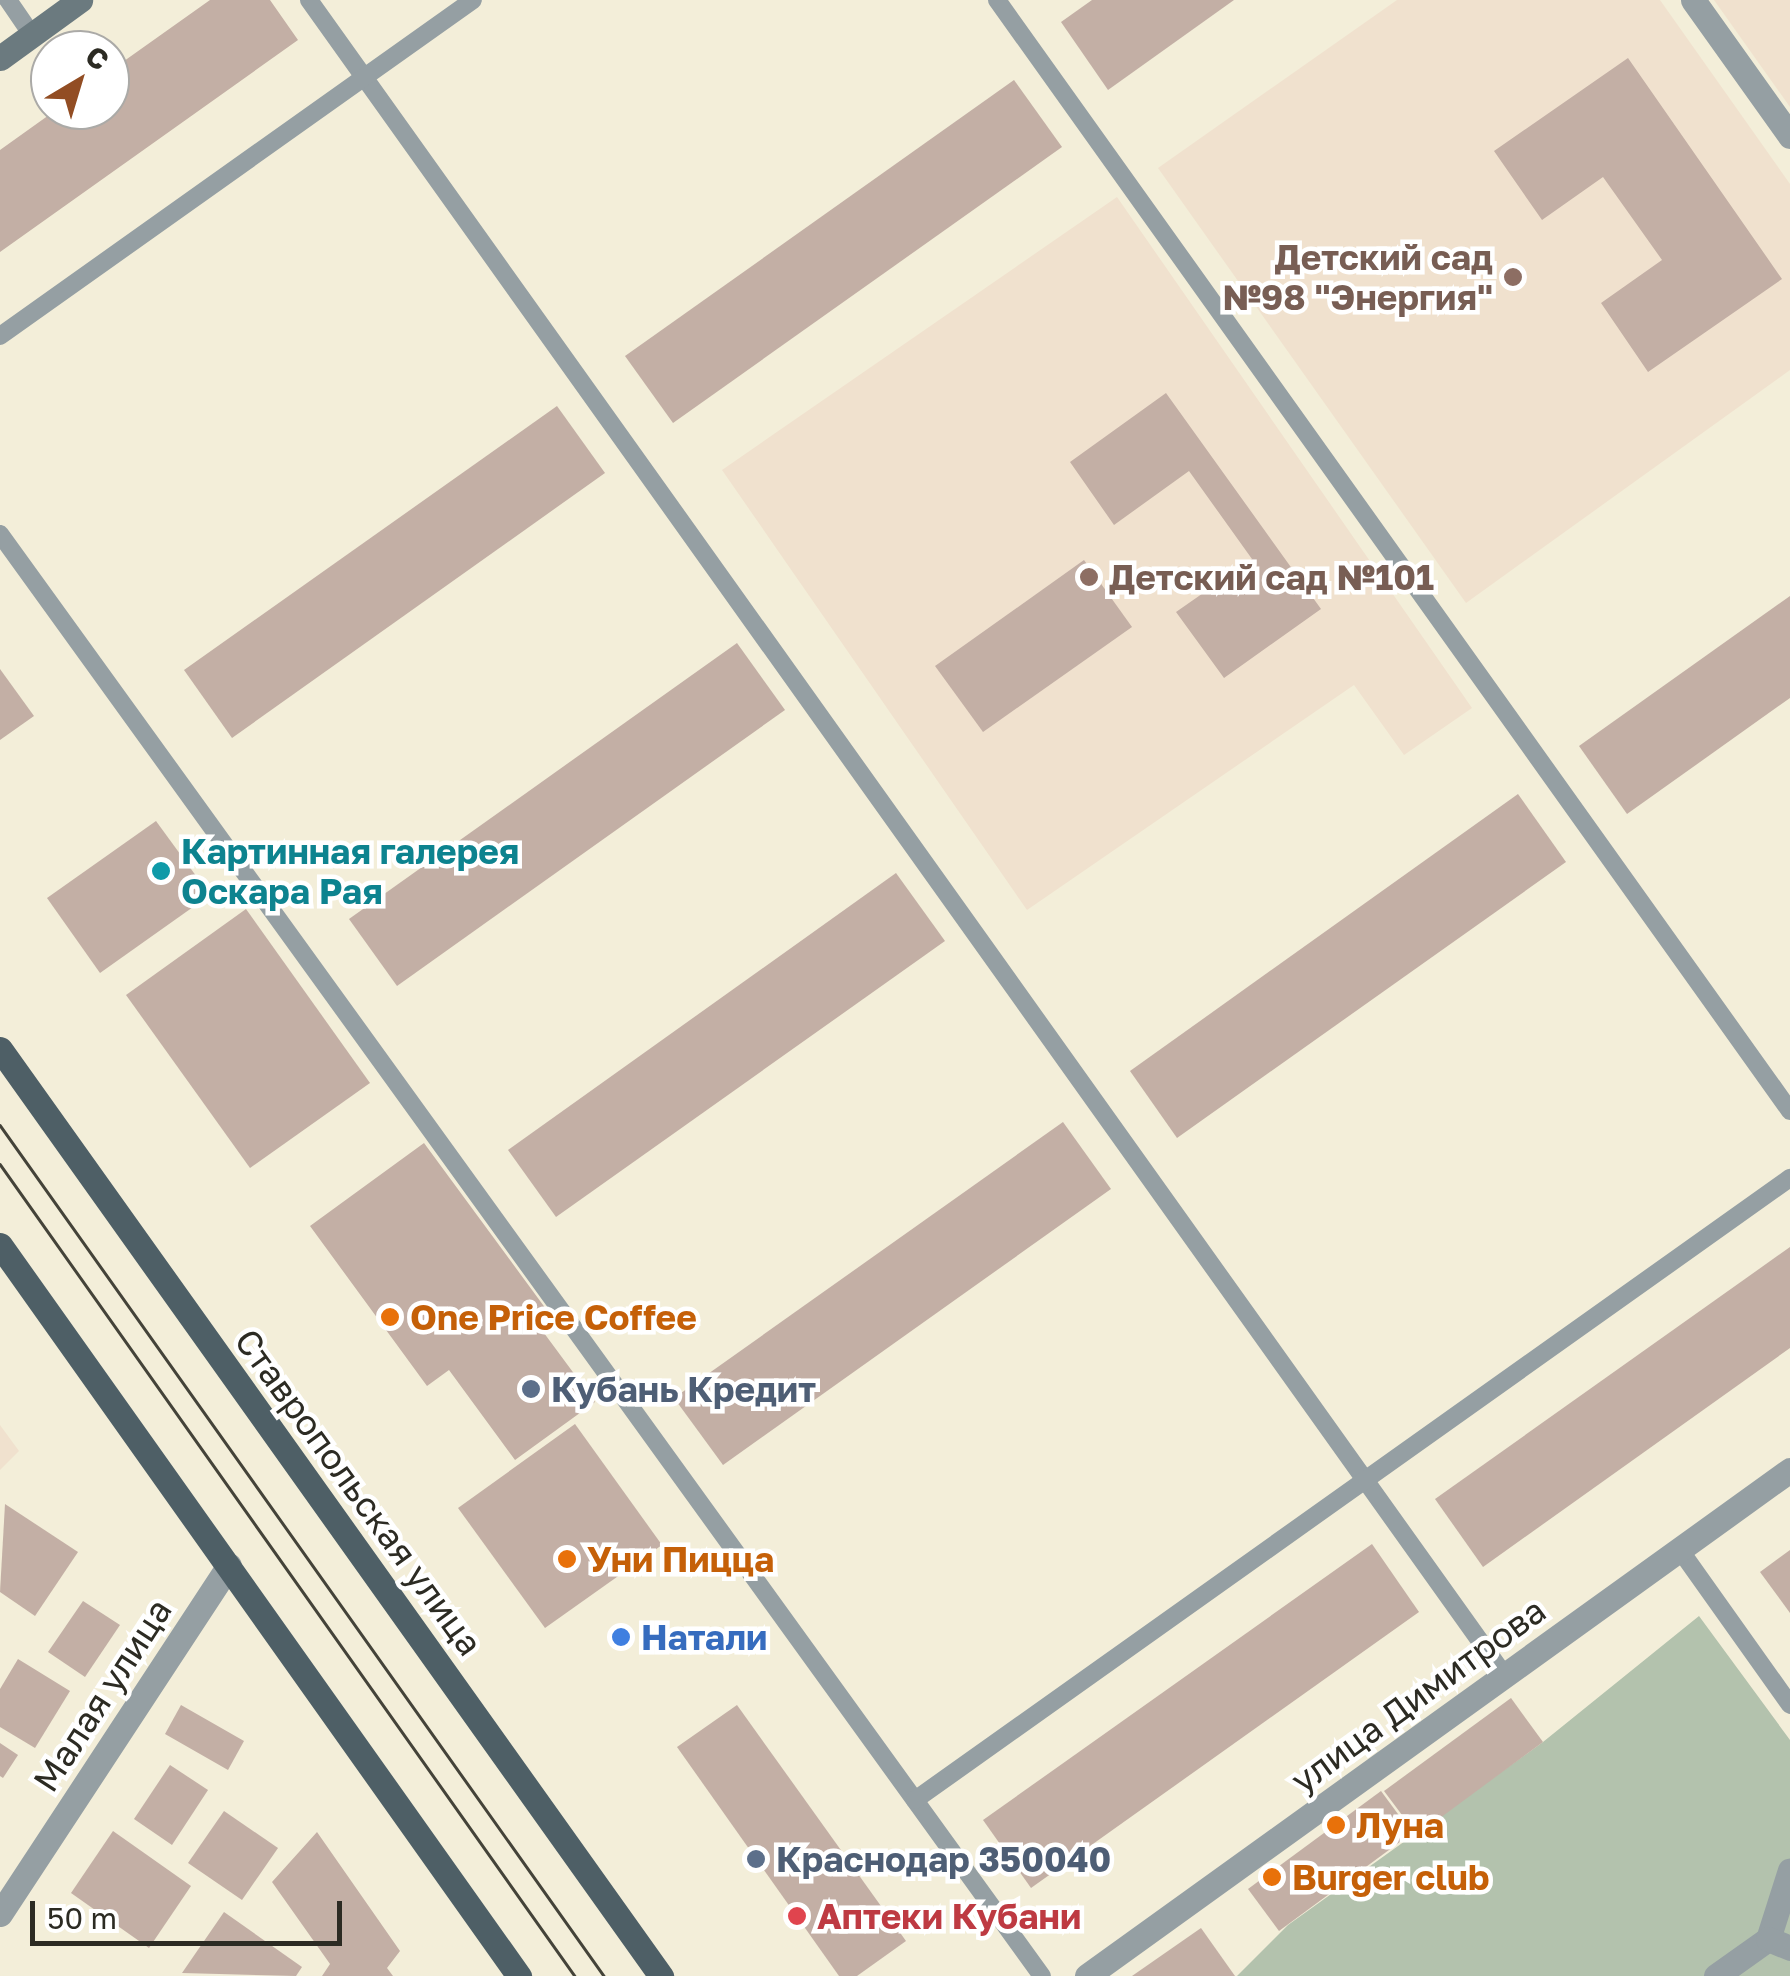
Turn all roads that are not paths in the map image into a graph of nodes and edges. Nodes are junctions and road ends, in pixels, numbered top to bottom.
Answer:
1 (8, 0) edge
2 (80, 0) edge
3 (309, 0) edge
4 (473, 0) edge
5 (998, 0) edge
6 (1694, 0) edge
7 (38, 30) edge
8 (30, 31) edge
9 (30, 36) edge
10 (0, 58) edge
11 (364, 78) junction
12 (1790, 136) edge
13 (0, 336) edge
14 (0, 534) edge
15 (0, 1049) edge
16 (1790, 1110) edge
17 (1790, 1178) edge
18 (0, 1245) edge
19 (1790, 1470) edge
20 (1365, 1480) junction
21 (1680, 1550) junction
22 (229, 1566) junction
23 (1505, 1676) junction
24 (1790, 1705) edge
25 (915, 1800) junction
26 (1790, 1870) edge
27 (0, 1914) edge
28 (1779, 1944) edge
29 (519, 1976) edge
30 (662, 1976) edge
31 (1042, 1976) edge
32 (1088, 1976) edge
33 (1716, 1976) edge

1 - 8 lane
2 - 7 main road
3 - 11 lane
4 - 11 lane
5 - 16 lane
6 - 12 street
9 - 10 main road
11 - 13 lane
11 - 20 lane
14 - 25 lane
15 - 30 main road, Ставропольская улица
17 - 20 lane
18 - 22 main road
19 - 21 street, улица Димитрова
20 - 23 lane
20 - 25 lane
21 - 23 street, улица Димитрова
21 - 24 lane
22 - 27 street, Малая улица
22 - 29 main road
23 - 32 street, улица Димитрова
25 - 31 lane
26 - 28 street
28 - 33 street

